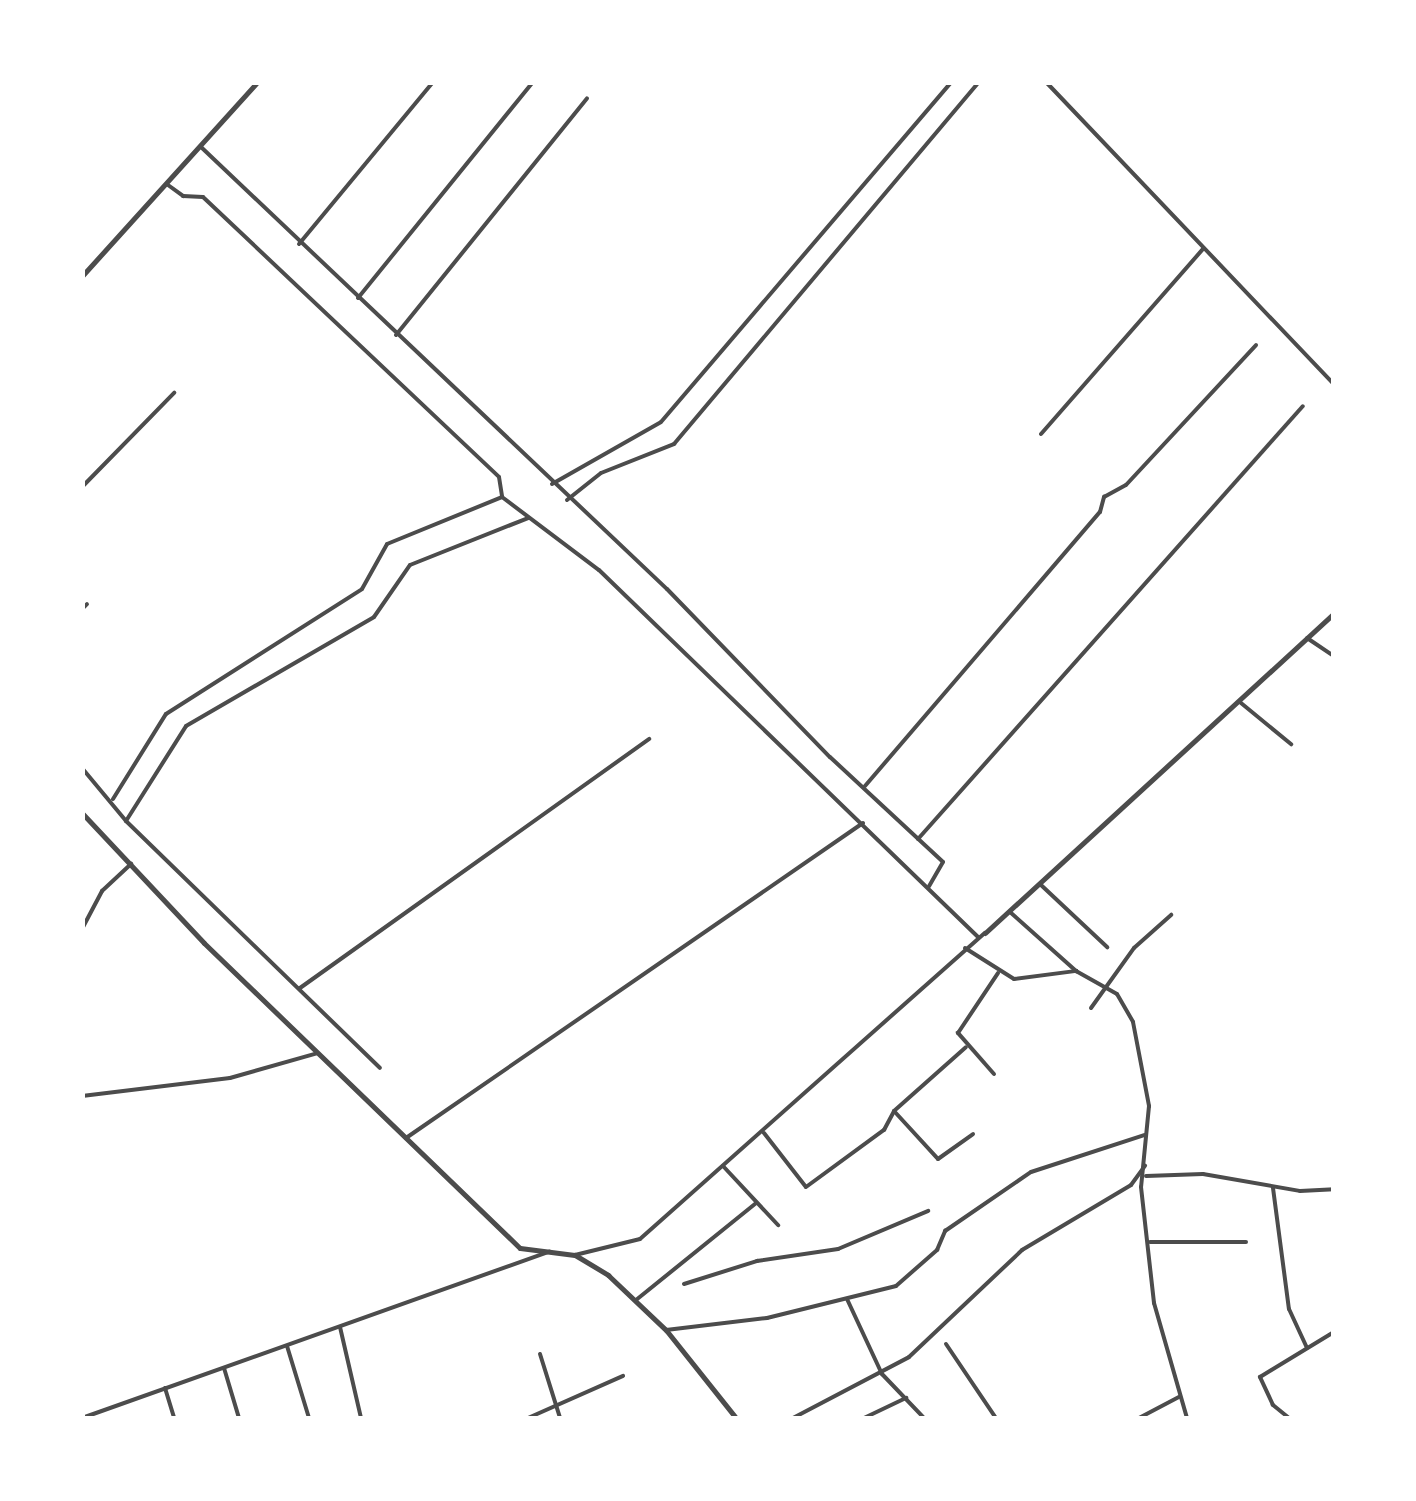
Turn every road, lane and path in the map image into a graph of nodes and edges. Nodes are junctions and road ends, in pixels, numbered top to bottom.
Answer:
1 (257, 82) edge
2 (433, 82) edge
3 (533, 82) edge
4 (950, 82) edge
5 (979, 82) edge
6 (1046, 82) edge
7 (587, 98) dead end
8 (202, 148) junction
9 (168, 185) junction
10 (300, 244) junction
11 (1204, 248) junction
12 (82, 276) edge
13 (358, 298) junction
14 (396, 334) junction
15 (1256, 345) dead end
16 (1334, 384) edge
17 (174, 393) dead end
18 (1303, 406) dead end
19 (1041, 434) dead end
20 (552, 484) junction
21 (82, 487) edge
22 (502, 497) junction
23 (567, 500) junction
24 (528, 518) junction
25 (1334, 612) edge
26 (1306, 638) junction
27 (1334, 656) edge
28 (1241, 703) junction
29 (648, 739) dead end
30 (1291, 744) dead end
31 (82, 768) edge
32 (865, 786) junction
33 (113, 799) junction
34 (82, 813) edge
35 (126, 821) junction
36 (863, 823) junction
37 (918, 838) junction
38 (131, 864) junction
39 (1041, 885) junction
40 (929, 886) junction
41 (1010, 912) junction
42 (1171, 916) dead end
43 (82, 928) edge
44 (985, 933) joint
45 (978, 937) junction
46 (1108, 947) dead end
47 (966, 948) junction
48 (1076, 971) junction
49 (998, 972) junction
50 (1106, 986) junction
51 (300, 988) junction
52 (1091, 1008) dead end
53 (966, 1047) junction
54 (318, 1053) junction
55 (380, 1068) dead end
56 (994, 1074) dead end
57 (82, 1096) edge
58 (894, 1111) junction
59 (764, 1133) junction
60 (973, 1134) dead end
61 (1144, 1135) junction
62 (406, 1138) junction
63 (722, 1166) junction
64 (1145, 1166) junction
65 (1146, 1176) junction
66 (1273, 1187) junction
67 (1334, 1190) edge
68 (756, 1203) junction
69 (928, 1211) dead end
70 (778, 1225) dead end
71 (1148, 1242) junction
72 (1246, 1242) dead end
73 (554, 1250) junction
74 (575, 1255) junction
75 (684, 1284) dead end
76 (847, 1299) junction
77 (636, 1300) junction
78 (340, 1327) junction
79 (666, 1330) junction
80 (1334, 1332) edge
81 (946, 1344) dead end
82 (287, 1346) junction
83 (1307, 1348) junction
84 (540, 1354) dead end
85 (224, 1368) junction
86 (882, 1374) junction
87 (623, 1376) dead end
88 (165, 1388) junction
89 (1180, 1397) junction
90 (906, 1398) junction
91 (556, 1405) junction
92 (82, 1418) edge
93 (174, 1418) edge
94 (239, 1418) edge
95 (310, 1418) edge
96 (362, 1418) edge
97 (528, 1418) edge
98 (560, 1418) edge
99 (736, 1418) edge
100 (793, 1418) edge
101 (864, 1418) edge
102 (924, 1418) edge
103 (996, 1418) edge
104 (1139, 1418) edge
105 (1187, 1418) edge
106 (1290, 1418) edge

1 - 8 street
2 - 10 street
3 - 13 street
4 - 20 street
5 - 23 street
6 - 11 street
7 - 14 street
8 - 9 street
8 - 10 street
9 - 12 street
9 - 22 street
10 - 13 street
11 - 16 street
11 - 19 street
13 - 14 street
14 - 20 street
15 - 32 street
17 - 21 street
18 - 37 street
20 - 23 street
22 - 24 street
22 - 33 street
23 - 32 street
24 - 35 street
24 - 36 street
25 - 26 street
26 - 27 street
26 - 28 street
28 - 30 street
28 - 39 street
29 - 51 street
31 - 33 street
32 - 37 street
33 - 35 street
34 - 38 street
35 - 51 street
36 - 40 street
36 - 62 street
37 - 40 street
38 - 43 street
38 - 54 street
39 - 41 street
39 - 46 street
40 - 45 street
41 - 44 street
41 - 48 street
42 - 50 street
44 - 45 street
45 - 47 street
47 - 49 street
47 - 59 street
48 - 49 street
48 - 50 street
49 - 53 street
50 - 52 street
50 - 61 street
51 - 55 street
53 - 56 street
53 - 58 street
54 - 57 street
54 - 62 street
58 - 59 street
58 - 60 street
59 - 63 street
61 - 64 street
61 - 76 street
62 - 73 street
63 - 68 street
63 - 74 street
64 - 65 street
64 - 86 street
65 - 66 street
65 - 71 street
66 - 67 street
66 - 83 street
68 - 70 street
68 - 77 street
69 - 75 street
71 - 72 street
71 - 89 street
73 - 74 street
73 - 78 street
74 - 77 street
76 - 79 street
76 - 86 street
77 - 79 street
78 - 82 street
78 - 96 street
79 - 99 street
80 - 83 street
81 - 103 street
82 - 85 street
82 - 95 street
83 - 106 street
84 - 91 street
85 - 88 street
85 - 94 street
86 - 90 street
86 - 100 street
87 - 91 street
88 - 92 street
88 - 93 street
89 - 104 street
89 - 105 street
90 - 101 street
90 - 102 street
91 - 97 street
91 - 98 street

